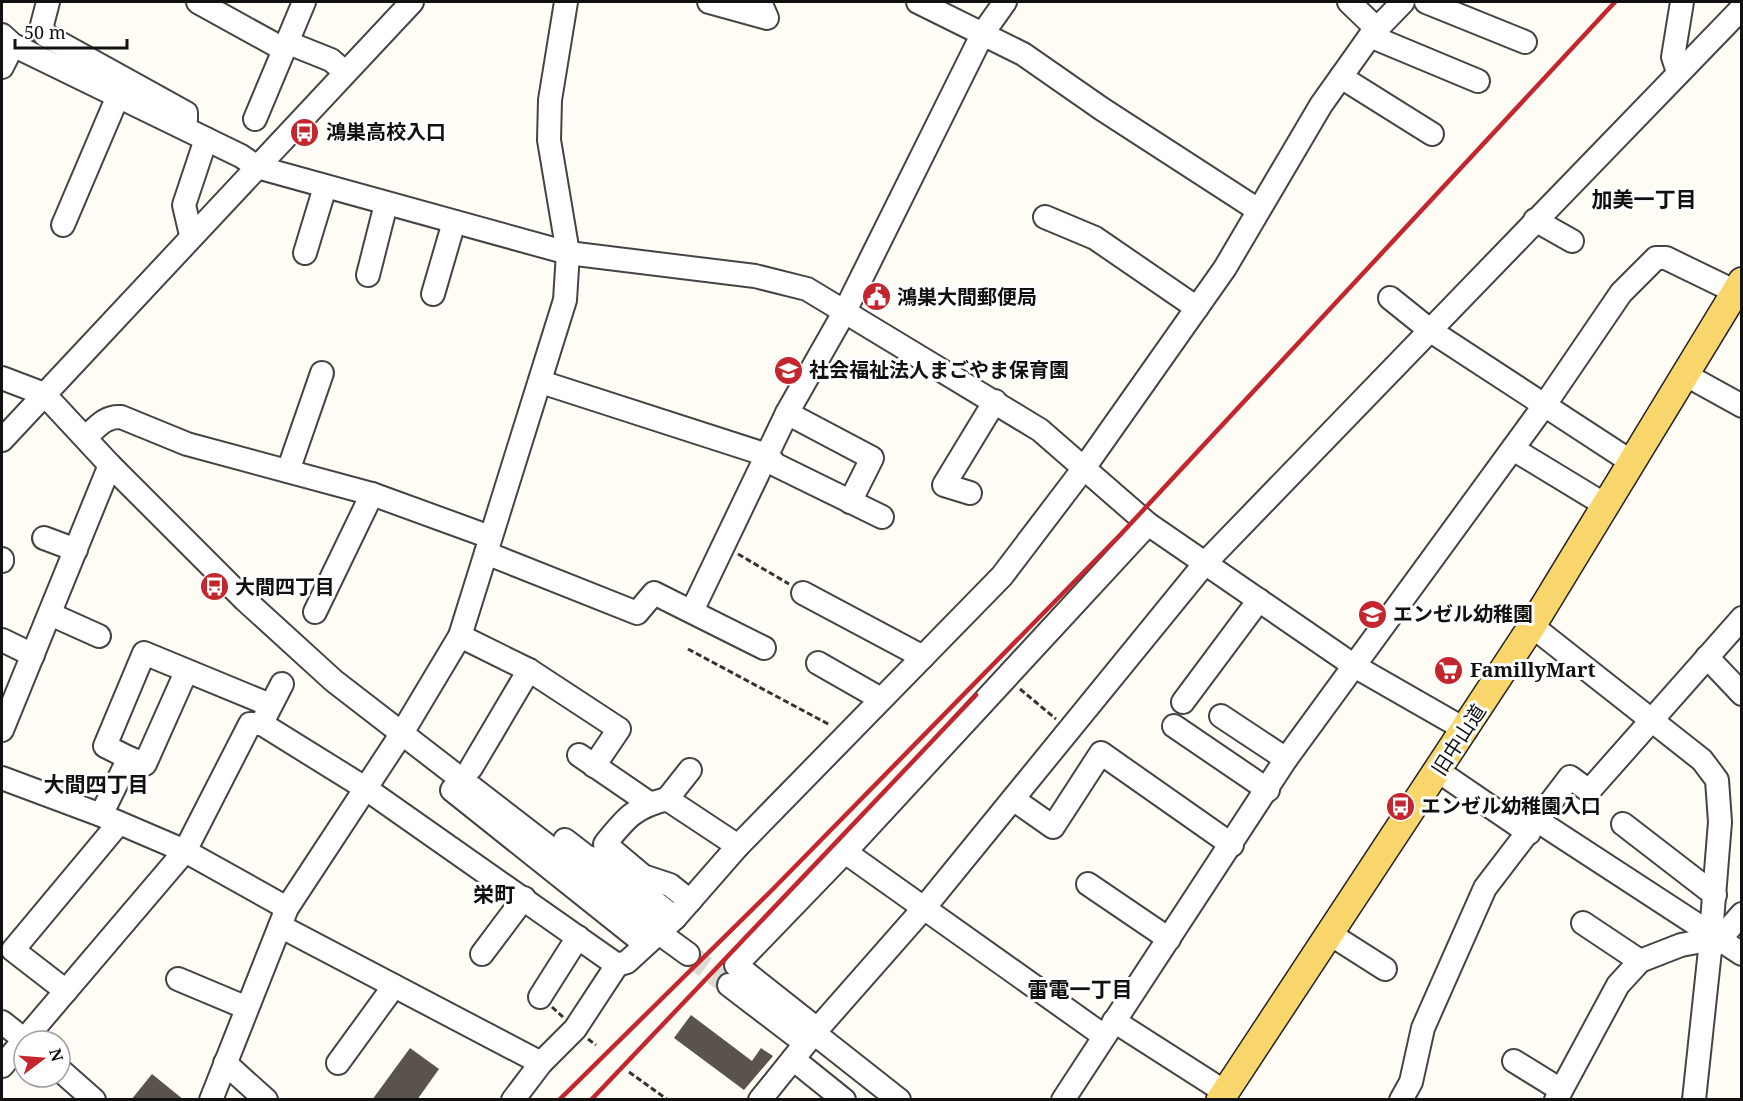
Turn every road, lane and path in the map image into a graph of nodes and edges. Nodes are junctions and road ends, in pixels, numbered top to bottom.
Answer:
1 (48, 2) edge
2 (198, 2) edge
3 (304, 2) edge
4 (412, 2) edge
5 (566, 2) edge
6 (709, 2) edge
7 (760, 2) edge
8 (918, 2) edge
9 (1005, 2) edge
10 (1349, 2) edge
11 (1403, 2) edge
12 (1426, 2) edge
13 (1682, 2) edge
14 (1742, 8) edge
15 (1374, 32) junction
16 (983, 33) junction
17 (7, 40) edge
18 (1525, 42) dead end
19 (285, 46) junction
20 (2, 67) edge
21 (345, 72) junction
22 (1678, 72) junction
23 (1341, 77) junction
24 (1478, 81) dead end
25 (118, 96) junction
26 (255, 119) dead end
27 (196, 134) junction
28 (1432, 134) dead end
29 (257, 167) junction
30 (325, 187) junction
31 (386, 204) junction
32 (1258, 210) junction
33 (1045, 217) dead end
34 (1535, 220) junction
35 (454, 222) junction
36 (63, 225) dead end
37 (191, 235) junction
38 (1572, 241) dead end
39 (305, 253) dead end
40 (568, 253) junction
41 (368, 275) dead end
42 (1739, 286) edge
43 (433, 294) dead end
44 (1390, 298) dead end
45 (1197, 308) junction
46 (845, 311) junction
47 (1431, 331) junction
48 (322, 373) dead end
49 (1686, 375) junction
50 (2, 378) edge
51 (541, 381) junction
52 (44, 394) junction
53 (995, 401) junction
54 (1546, 403) junction
55 (1742, 406) edge
56 (788, 413) junction
57 (86, 437) junction
58 (2, 440) edge
59 (1513, 449) junction
60 (767, 455) junction
61 (1633, 463) junction
62 (110, 465) junction
63 (1084, 468) junction
64 (288, 471) junction
65 (970, 493) dead end
66 (372, 494) junction
67 (850, 502) junction
68 (1607, 506) junction
69 (882, 517) dead end
70 (1148, 524) junction
71 (44, 538) dead end
72 (488, 545) junction
73 (724, 546) junction
74 (76, 550) junction
75 (1206, 562) junction
76 (803, 593) joint
77 (1259, 600) junction
78 (692, 611) junction
79 (315, 612) dead end
80 (50, 614) junction
81 (1742, 618) edge
82 (1532, 626) junction
83 (99, 636) dead end
84 (460, 636) junction
85 (2, 640) edge
86 (764, 648) dead end
87 (688, 649) dead end
88 (33, 656) junction
89 (923, 657) junction
90 (1707, 657) junction
91 (818, 663) dead end
92 (1356, 667) junction
93 (530, 670) junction
94 (186, 672) junction
95 (1006, 677) junction
96 (282, 684) dead end
97 (1742, 694) edge
98 (881, 699) junction
99 (1183, 702) dead end
100 (266, 715) junction
101 (1221, 716) dead end
102 (1651, 720) junction
103 (1174, 726) dead end
104 (2, 730) edge
105 (1069, 730) junction
106 (1466, 730) junction
107 (402, 733) junction
108 (848, 734) junction
109 (129, 758) junction
110 (1286, 759) junction
111 (471, 768) junction
112 (690, 770) dead end
113 (1438, 771) junction
114 (2, 778) edge
115 (365, 788) junction
116 (1268, 790) junction
117 (1013, 799) junction
118 (658, 801) junction
119 (110, 819) junction
120 (1623, 824) dead end
121 (1534, 827) junction
122 (1232, 845) junction
123 (738, 846) junction
124 (185, 851) junction
125 (845, 852) junction
126 (1088, 884) dead end
127 (1714, 895) junction
128 (524, 898) junction
129 (690, 901) junction
130 (924, 908) junction
131 (1742, 914) edge
132 (284, 917) junction
133 (1583, 923) dead end
134 (660, 932) junction
135 (1330, 934) junction
136 (578, 937) junction
137 (1718, 938) junction
138 (1169, 939) junction
139 (482, 954) dead end
140 (688, 954) tunnel mouth
141 (1742, 954) edge
142 (1640, 961) junction
143 (617, 965) junction
144 (1385, 969) dead end
145 (178, 979) dead end
146 (729, 985) tunnel mouth
147 (394, 986) junction
148 (66, 991) junction
149 (540, 997) dead end
150 (247, 1008) junction
151 (34, 1029) edge
152 (1109, 1029) junction
153 (807, 1042) junction
154 (12, 1055) edge
155 (1514, 1061) dead end
156 (338, 1063) dead end
157 (541, 1063) junction
158 (225, 1064) junction
159 (2, 1066) edge
160 (629, 1072) dead end
161 (72, 1081) edge
162 (1558, 1095) edge
163 (1222, 1096) edge
164 (1063, 1098) edge
165 (1694, 1099) edge
166 (94, 1100) edge
167 (211, 1100) edge
168 (266, 1100) edge
169 (513, 1100) edge
170 (668, 1100) edge
171 (760, 1100) edge
172 (844, 1100) edge
173 (878, 1100) edge
174 (899, 1100) edge
175 (1401, 1100) edge

1 - 27 street
2 - 19 street
3 - 19 street
4 - 21 street
5 - 40 street
6 - 7 street
8 - 16 street
9 - 16 street
10 - 15 street
11 - 15 street
12 - 18 street
13 - 22 street
14 - 22 street
15 - 23 street
15 - 24 street
16 - 32 street
16 - 46 street
17 - 20 street
17 - 25 street
19 - 21 street
19 - 26 street
21 - 29 street
22 - 34 street
23 - 28 street
23 - 32 street
25 - 27 street
25 - 36 street
27 - 29 street
27 - 37 street
29 - 30 street
29 - 37 street
30 - 31 street
30 - 39 street
31 - 35 street
31 - 41 street
32 - 45 street
33 - 45 street
34 - 38 street
34 - 47 street
35 - 40 street
35 - 43 street
37 - 52 street
40 - 46 street
40 - 51 street
42 - 49 main road, 旧中山道
42 - 54 street
44 - 47 street
45 - 63 street
46 - 53 street
46 - 56 street
47 - 54 street
47 - 75 street
48 - 64 street
49 - 55 street
49 - 61 main road, 旧中山道
50 - 52 street
51 - 60 street
51 - 72 street
52 - 57 street
52 - 58 street
53 - 63 street
53 - 65 street
54 - 59 street
54 - 61 street
56 - 60 street
56 - 67 street
57 - 62 street
57 - 64 street
59 - 68 street
59 - 92 street
60 - 67 street
60 - 73 street
61 - 68 main road, 旧中山道
62 - 74 street
62 - 107 street
63 - 70 street
63 - 89 street
64 - 66 street
66 - 72 street
66 - 79 street
67 - 69 street
68 - 82 main road, 旧中山道
70 - 75 street
70 - 95 street
71 - 74 street
72 - 78 street
72 - 84 street
73 - 76 path
73 - 78 street
74 - 80 street
75 - 77 street
75 - 105 street
76 - 89 street
77 - 92 street
77 - 99 street
78 - 86 street
80 - 83 street
80 - 88 street
81 - 90 street
82 - 102 street
82 - 106 main road, 旧中山道
84 - 93 street
84 - 107 street
85 - 88 street
87 - 108 path
88 - 104 street
89 - 98 street
90 - 97 street
90 - 102 street
91 - 98 street
92 - 106 street
92 - 110 street
93 - 111 street
93 - 118 street
94 - 100 street
94 - 109 street
94 - 109 street
95 - 105 path
95 - 125 street
96 - 100 street
98 - 108 street
100 - 115 street
100 - 124 street
101 - 110 street
102 - 121 street
102 - 127 street
103 - 116 street
105 - 117 street
106 - 113 main road, 旧中山道
107 - 111 street
107 - 115 street
107 - 134 street
108 - 123 street
109 - 119 street
110 - 116 street
111 - 134 street
112 - 118 street
113 - 121 street
113 - 135 main road, 旧中山道
114 - 119 street
115 - 128 street
115 - 132 street
116 - 122 street
117 - 122 street
117 - 130 street
118 - 123 street
118 - 129 street
119 - 124 street
119 - 148 street
120 - 127 street
121 - 137 street
121 - 175 street
122 - 138 street
123 - 129 street
124 - 132 street
124 - 148 street
125 - 130 street
125 - 153 street
126 - 138 street
127 - 137 street
128 - 136 street
128 - 139 street
129 - 134 street
130 - 152 street
130 - 153 street
131 - 137 street
132 - 147 street
132 - 150 street
133 - 142 street
134 - 140 street
134 - 143 street
135 - 144 street
135 - 163 main road, 旧中山道
136 - 143 street
136 - 149 street
137 - 141 street
137 - 142 street
137 - 165 street
138 - 152 street
142 - 162 street
143 - 157 street
145 - 150 street
146 - 153 street
147 - 156 street
147 - 157 street
148 - 151 street
150 - 158 street
152 - 163 street
152 - 164 street
153 - 171 street
153 - 172 street
153 - 173 street
153 - 174 street
154 - 159 street
155 - 162 street
157 - 169 street
158 - 167 street
158 - 168 street
160 - 170 path
161 - 166 street

